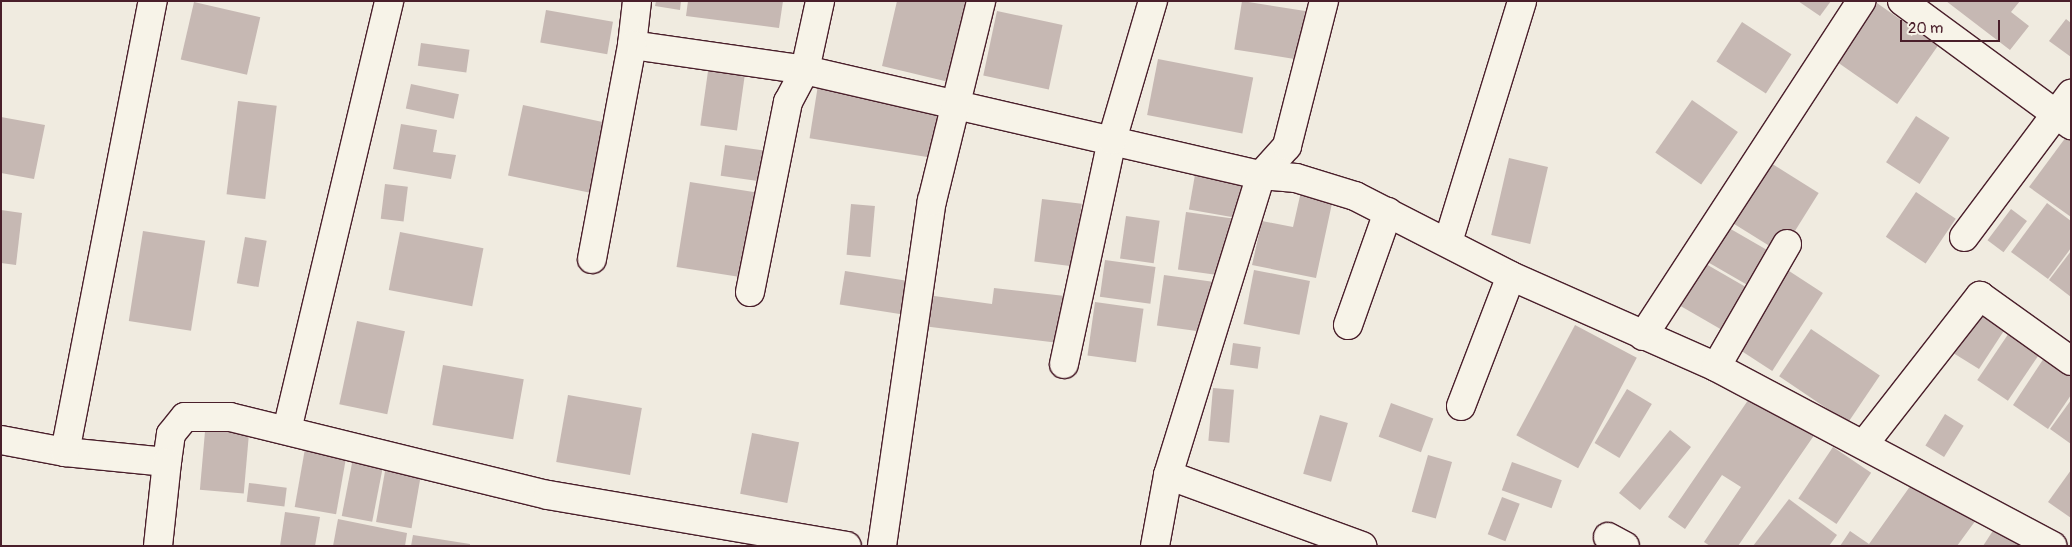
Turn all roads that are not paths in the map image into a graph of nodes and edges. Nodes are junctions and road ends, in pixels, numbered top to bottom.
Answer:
1 (153, 1) edge
2 (389, 1) edge
3 (637, 1) edge
4 (820, 1) edge
5 (981, 1) edge
6 (1153, 1) edge
7 (1324, 1) edge
8 (1522, 1) edge
9 (1860, 1) edge
10 (1902, 1) edge
11 (632, 45) junction
12 (805, 70) junction
13 (957, 103) junction
14 (2066, 111) edge
15 (1112, 140) junction
16 (1261, 175) junction
17 (1388, 212) junction
18 (1964, 237) dead end
19 (1448, 242) junction
20 (1787, 244) dead end
21 (592, 259) dead end
22 (1511, 276) junction
23 (750, 292) dead end
24 (1348, 325) dead end
25 (1643, 336) junction
26 (2071, 361) edge
27 (1064, 364) dead end
28 (1716, 367) junction
29 (1461, 406) dead end
30 (287, 430) junction
31 (1, 440) edge
32 (1865, 443) junction
33 (65, 452) junction
34 (167, 462) junction
35 (1168, 475) junction
36 (158, 546) edge
37 (847, 546) edge
38 (882, 546) edge
39 (1155, 546) edge
40 (1362, 546) edge
41 (2052, 546) edge

1 - 33 street
2 - 30 street
3 - 11 street
4 - 12 street
5 - 13 street
6 - 15 street
7 - 16 street
8 - 19 street
9 - 25 street
10 - 14 street
11 - 12 street
11 - 21 street
12 - 13 street
12 - 23 street
13 - 15 street
13 - 38 street
14 - 18 street
15 - 16 street
15 - 27 street
16 - 17 street
16 - 35 street
17 - 19 street
17 - 24 street
19 - 22 street
20 - 28 street
22 - 25 street
22 - 29 street
25 - 28 street
26 - 32 street
28 - 32 street
30 - 34 street
30 - 37 street
31 - 33 street
32 - 41 street
33 - 34 street
34 - 36 street
35 - 39 street
35 - 40 street

